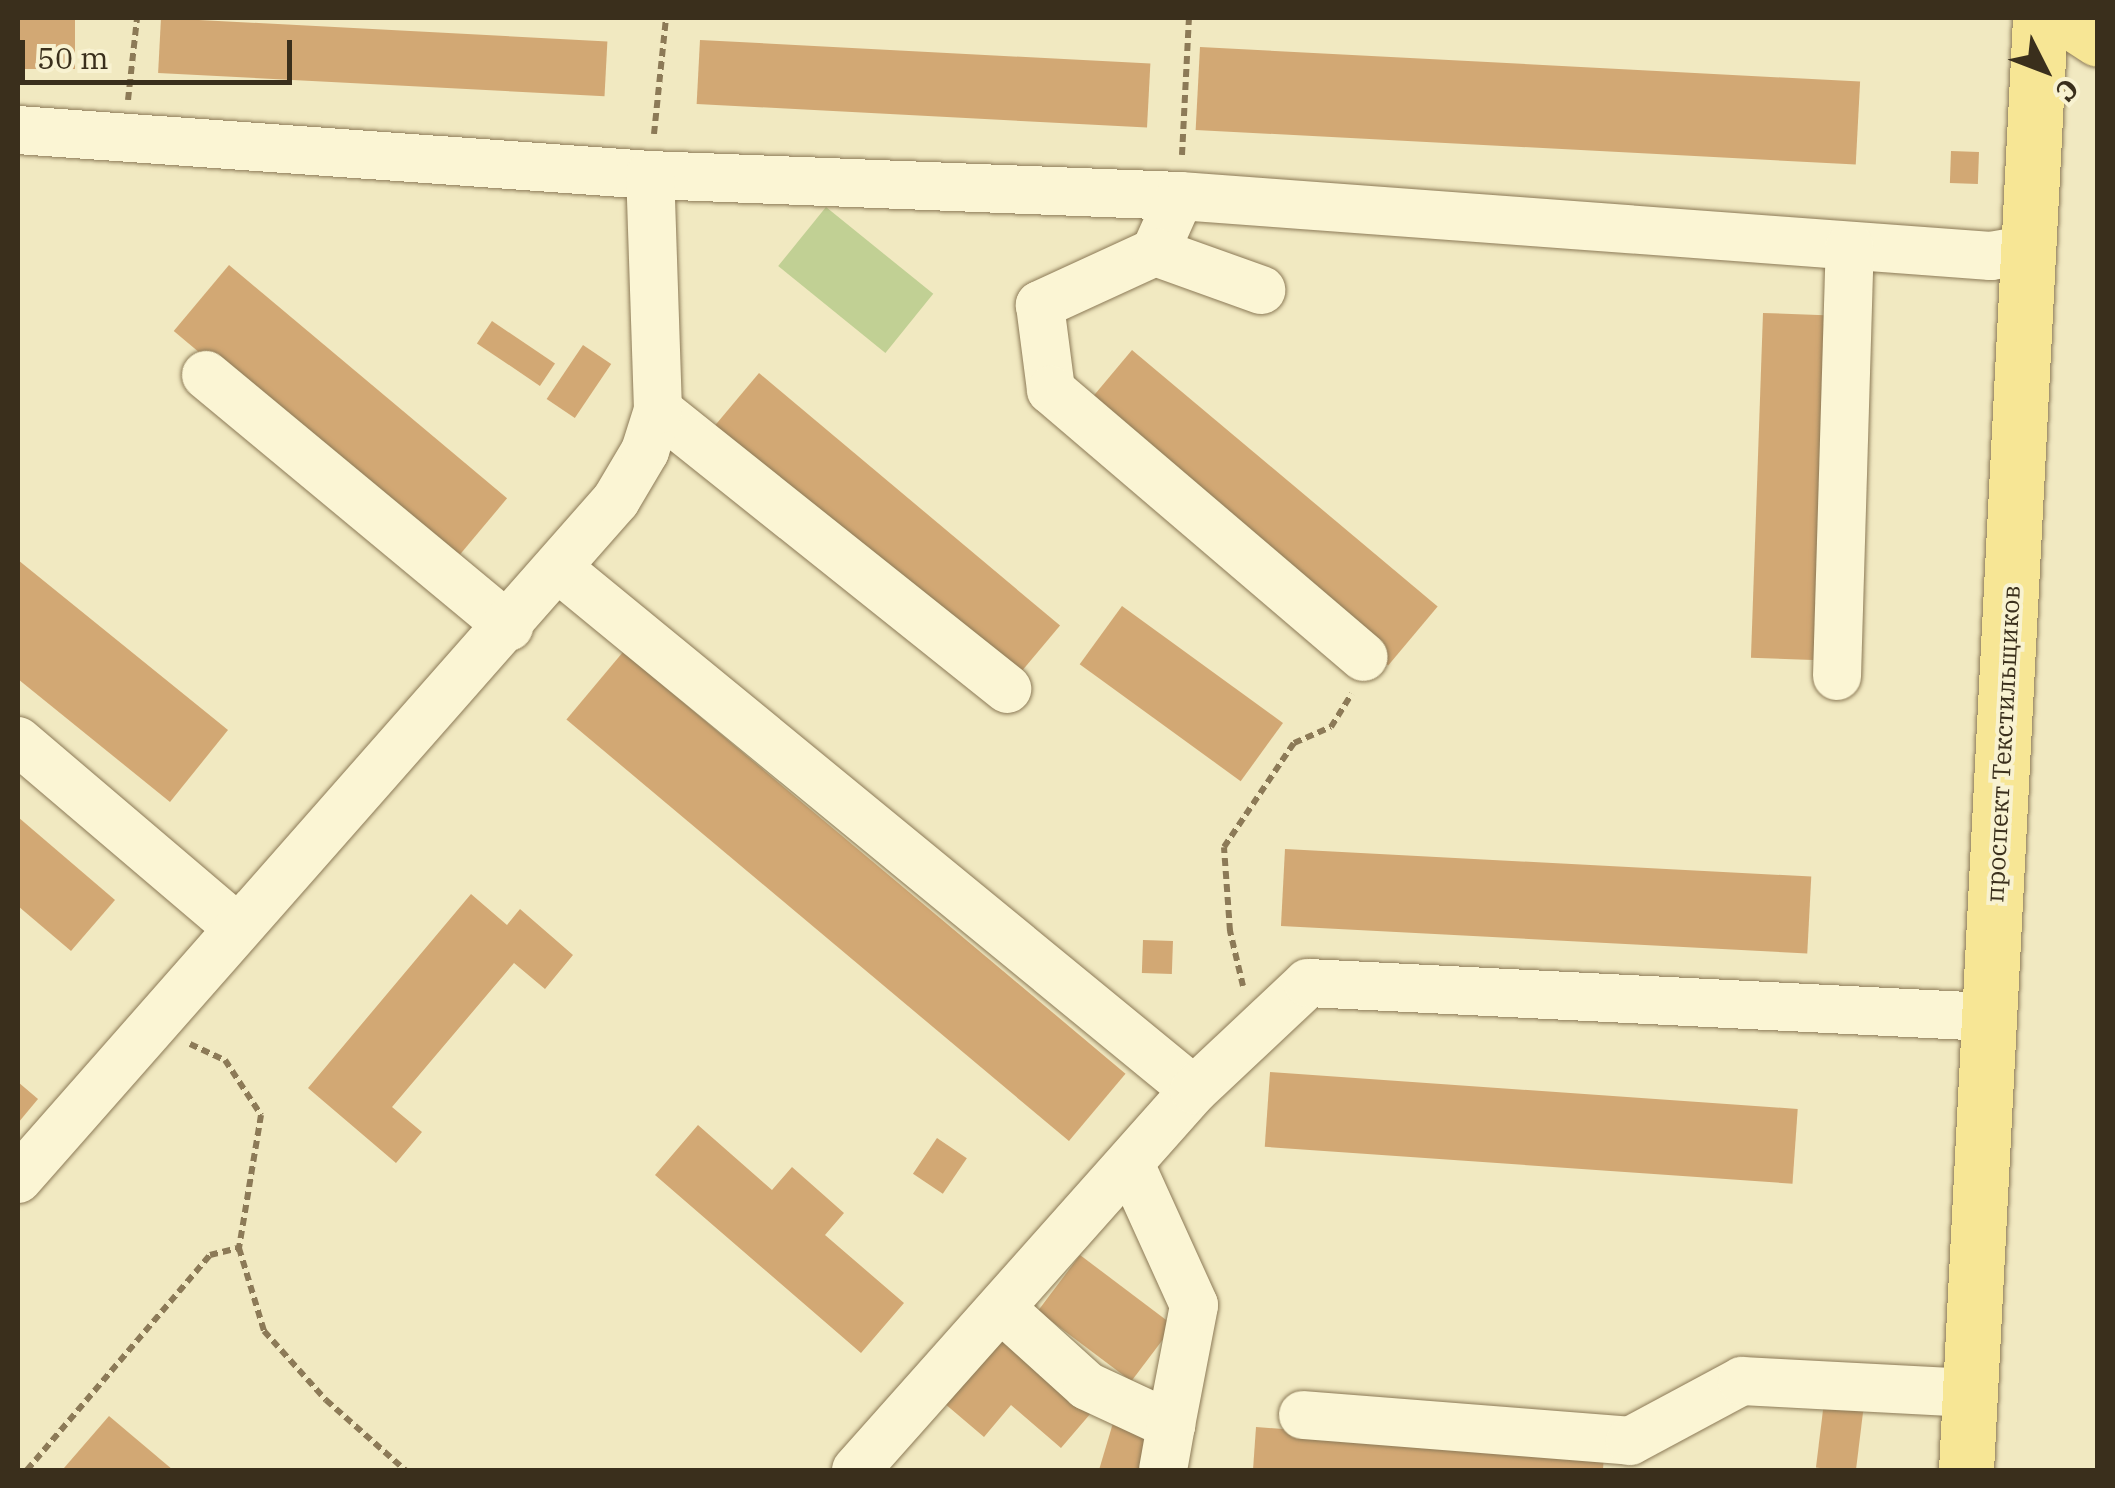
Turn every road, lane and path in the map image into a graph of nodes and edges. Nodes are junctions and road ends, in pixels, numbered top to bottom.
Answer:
1 (137, 18) edge
2 (666, 18) edge
3 (1189, 18) edge
4 (2040, 18) edge
5 (2066, 18) edge
6 (2098, 39) edge
7 (18, 130) edge
8 (124, 136) junction
9 (650, 175) junction
10 (1180, 196) junction
11 (1850, 247) junction
12 (2025, 250) junction
13 (1155, 252) junction
14 (1261, 290) dead end
15 (206, 376) dead end
16 (658, 410) junction
17 (560, 568) junction
18 (509, 627) junction
19 (1364, 657) joint
20 (1837, 676) dead end
21 (1007, 689) dead end
22 (18, 741) edge
23 (238, 928) junction
24 (1240, 998) dead end
25 (1989, 1017) junction
26 (148, 1025) junction
27 (1194, 1090) junction
28 (1130, 1164) junction
29 (18, 1178) edge
30 (238, 1248) junction
31 (1003, 1310) junction
32 (1970, 1392) junction
33 (1303, 1416) dead end
34 (1171, 1425) junction
35 (28, 1470) edge
36 (406, 1470) edge
37 (856, 1470) edge
38 (1162, 1470) edge
39 (1966, 1470) edge

1 - 8 path
2 - 9 path
3 - 10 path
4 - 12 main road, проспект Текстильщиков
5 - 6 main road
7 - 8 lane
8 - 9 lane
9 - 10 lane
9 - 16 lane
10 - 11 lane
10 - 13 lane
11 - 12 lane
11 - 20 lane
12 - 25 main road, проспект Текстильщиков
13 - 14 lane
13 - 19 lane
15 - 18 lane
16 - 17 lane
16 - 21 lane
17 - 18 lane
17 - 27 lane
18 - 23 lane
19 - 24 path
22 - 23 lane
23 - 26 lane
25 - 27 lane
25 - 32 main road, проспект Текстильщиков
26 - 29 lane
26 - 30 path
27 - 28 lane
28 - 31 lane
28 - 34 lane
30 - 35 path
30 - 36 path
31 - 34 lane
31 - 37 lane
32 - 33 lane
32 - 39 main road, проспект Текстильщиков
34 - 38 lane

